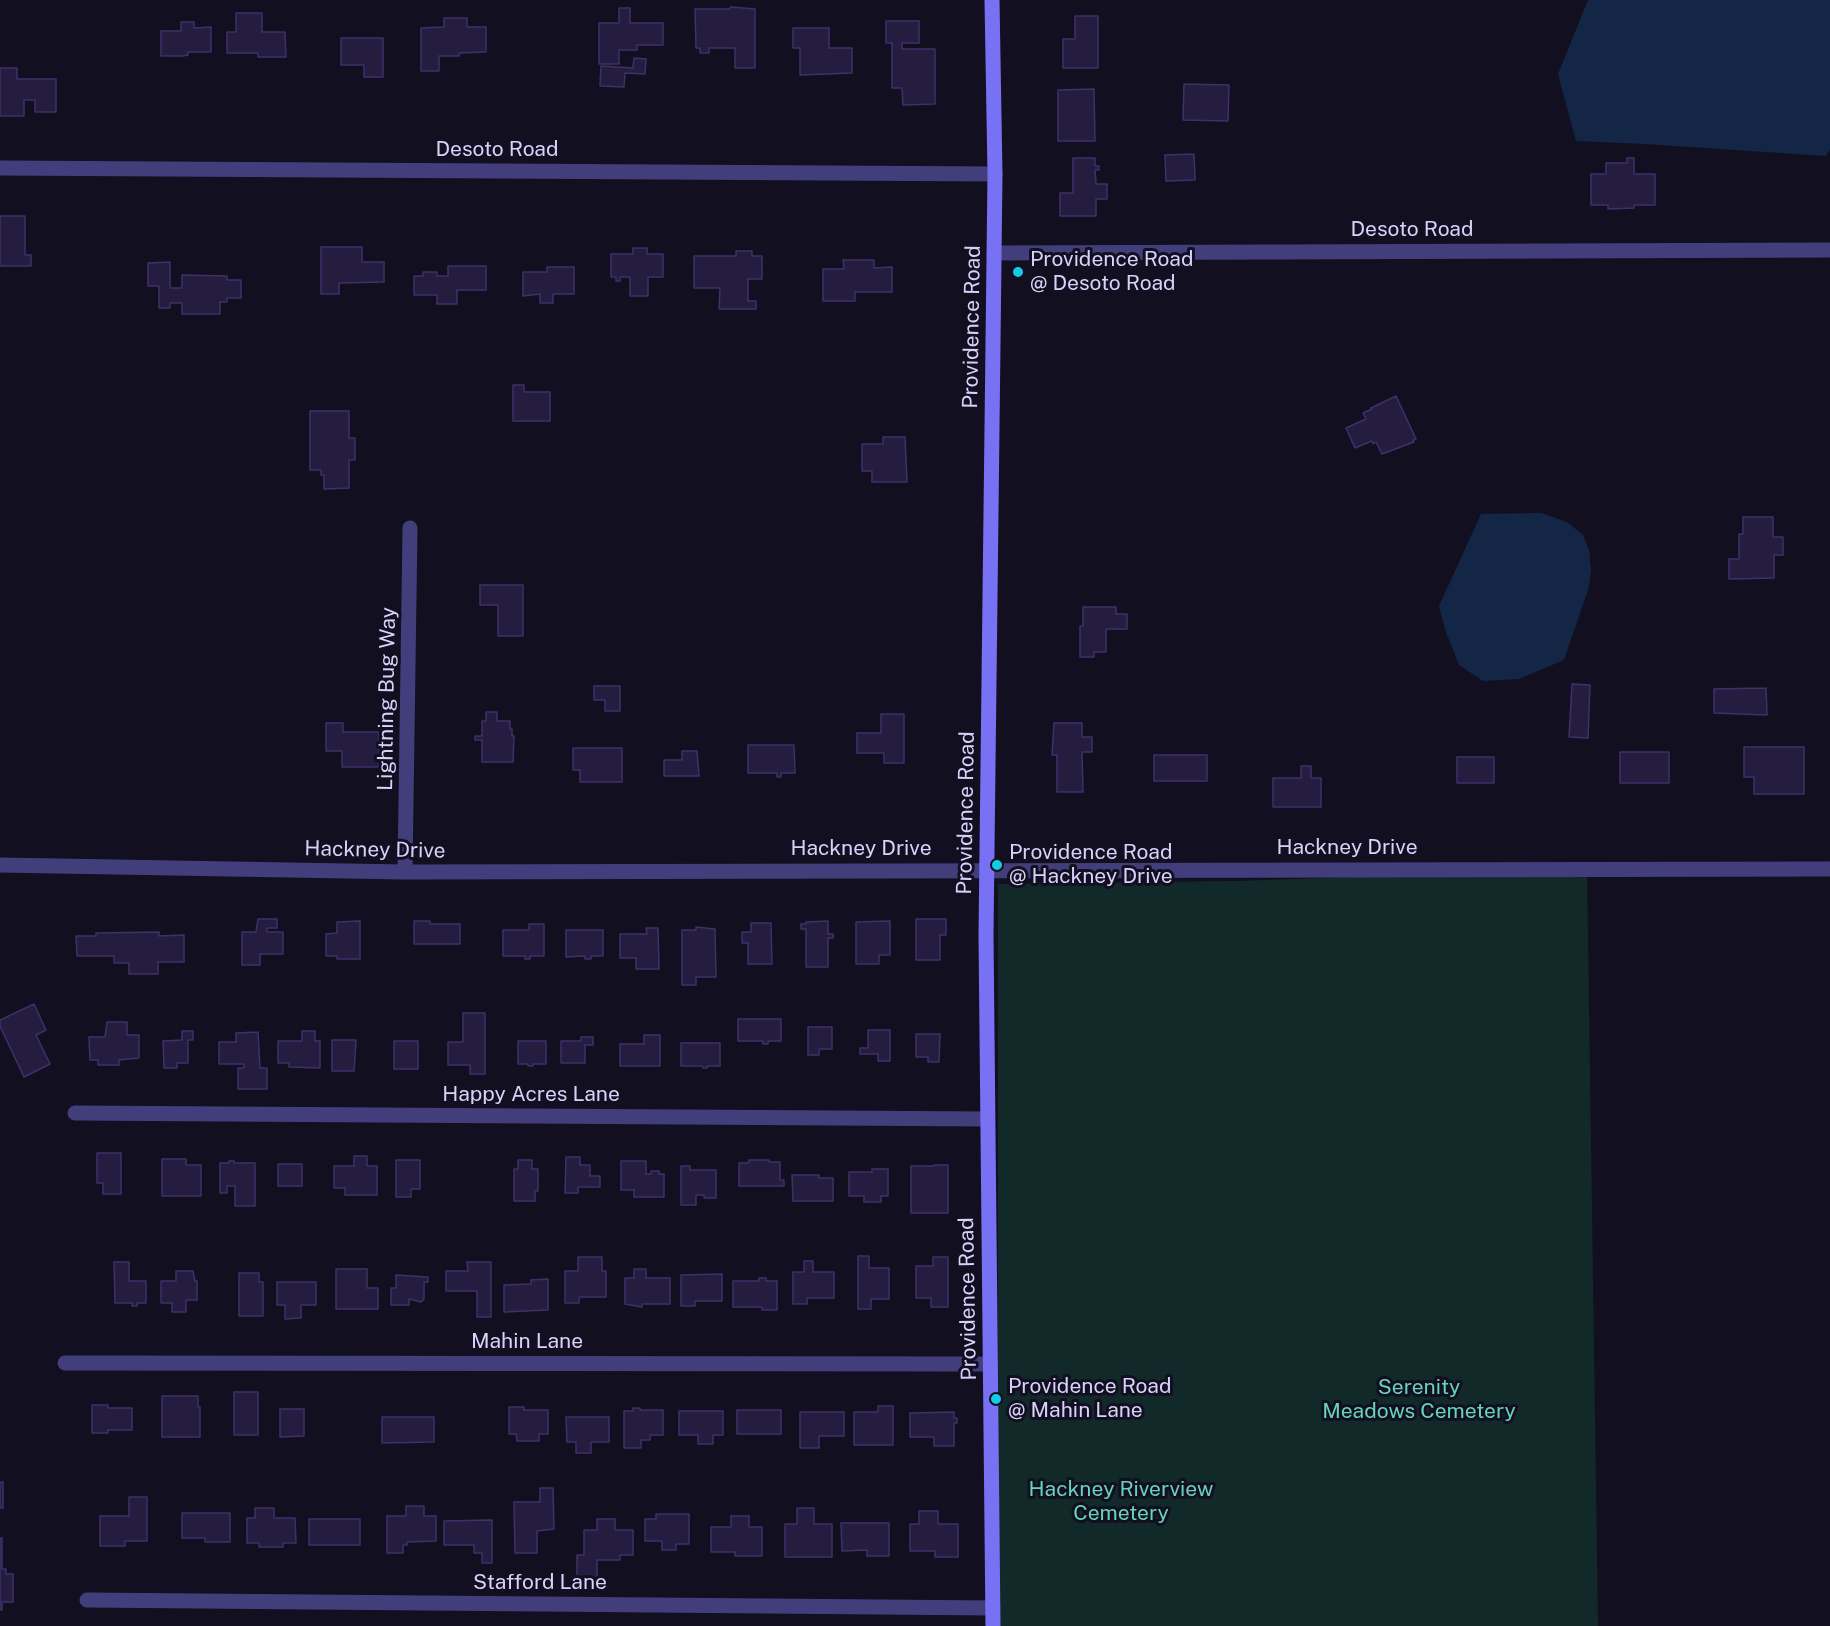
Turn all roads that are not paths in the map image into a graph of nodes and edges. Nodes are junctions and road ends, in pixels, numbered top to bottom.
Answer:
1 (992, 0) edge
2 (0, 168) edge
3 (994, 174) junction
4 (1830, 250) edge
5 (994, 253) junction
6 (410, 528) dead end
7 (0, 865) edge
8 (1830, 869) edge
9 (986, 870) junction
10 (405, 872) junction
11 (75, 1113) dead end
12 (986, 1119) junction
13 (65, 1362) dead end
14 (990, 1364) junction
15 (87, 1600) dead end
16 (993, 1608) junction
17 (993, 1626) edge

1 - 3 street, Providence Road
2 - 3 street, Desoto Road
3 - 5 street, Providence Road
4 - 5 street, Desoto Road
5 - 9 street, Providence Road
6 - 10 street, Lightning Bug Way
7 - 10 street, Hackney Drive
8 - 9 street, Hackney Drive
9 - 10 street, Hackney Drive
9 - 12 street, Providence Road
11 - 12 street, Happy Acres Lane
12 - 14 street, Providence Road
13 - 14 street, Mahin Lane
14 - 16 street, Providence Road
15 - 16 street, Stafford Lane
16 - 17 street, Providence Road

